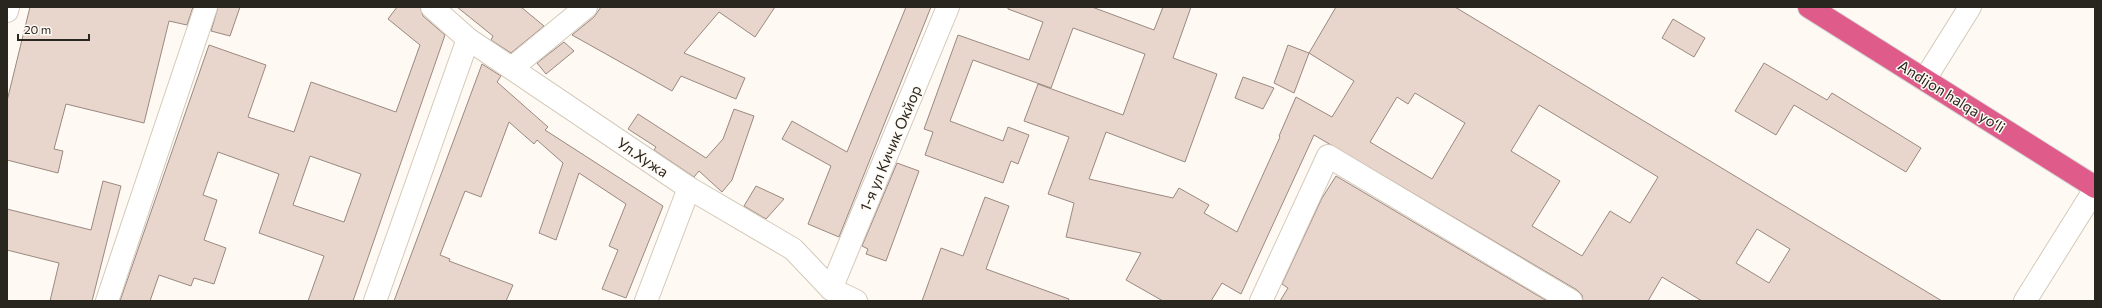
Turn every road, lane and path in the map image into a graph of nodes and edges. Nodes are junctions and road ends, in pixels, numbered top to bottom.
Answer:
1 (8, 7) edge
2 (206, 7) edge
3 (432, 7) edge
4 (586, 7) edge
5 (948, 7) edge
6 (1808, 7) edge
7 (1970, 7) edge
8 (7, 11) edge
9 (468, 39) junction
10 (512, 68) junction
11 (1925, 79) junction
12 (689, 188) junction
13 (2095, 188) edge
14 (831, 289) junction
15 (106, 301) edge
16 (375, 301) edge
17 (646, 301) edge
18 (856, 301) edge
19 (1261, 301) edge
20 (1570, 301) edge
21 (2025, 301) edge

1 - 8 street
2 - 15 street
3 - 9 street, Ул.Хужа
4 - 10 street
5 - 14 street, 1-я ул Кичик Окйор
6 - 11 highway, Andijon halqa yo‘li
7 - 11 street
9 - 10 street, Ул.Хужа
9 - 16 street
10 - 12 street, Ул.Хужа
11 - 13 highway, Andijon halqa yo‘li
12 - 14 street, Ул.Хужа
12 - 17 street
13 - 21 street
14 - 18 street, Ул.Хужа
19 - 20 street

